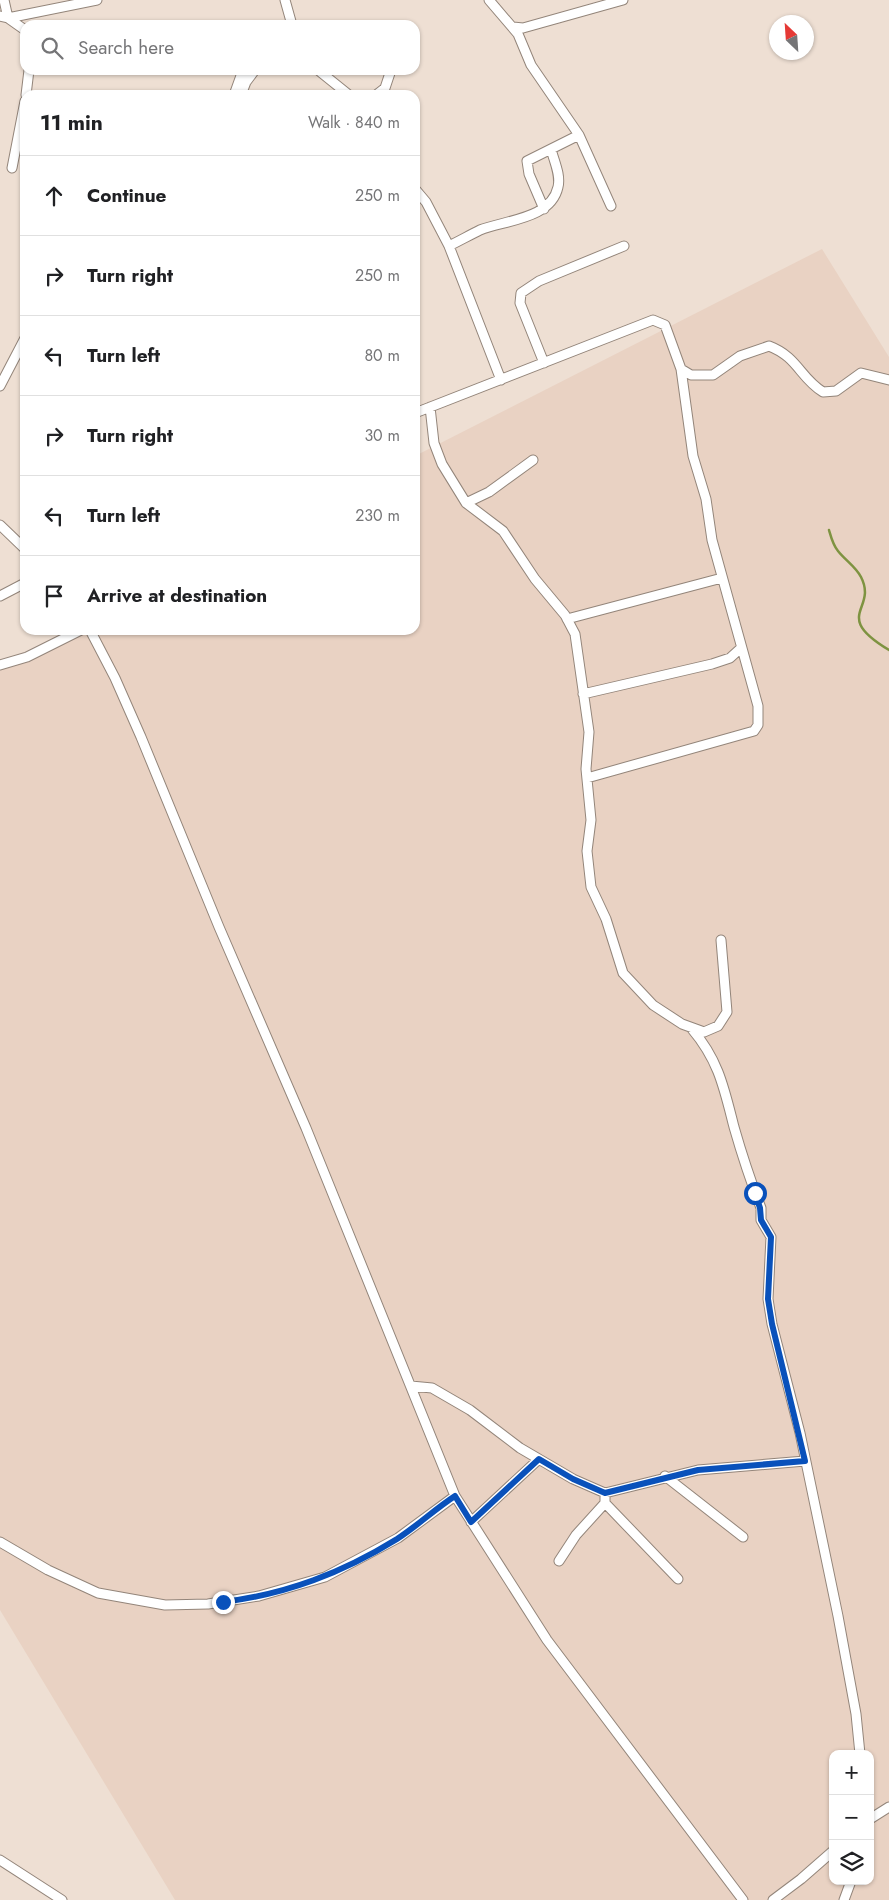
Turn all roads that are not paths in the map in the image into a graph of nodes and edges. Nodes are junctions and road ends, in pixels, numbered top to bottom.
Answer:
1 (4, 0) edge
2 (97, 0) edge
3 (285, 0) edge
4 (489, 0) edge
5 (623, 0) edge
6 (4, 17) edge
7 (291, 20) edge
8 (20, 27) edge
9 (513, 27) junction
10 (28, 75) edge
11 (241, 75) edge
12 (251, 75) edge
13 (324, 75) edge
14 (389, 75) edge
15 (27, 90) edge
16 (236, 90) edge
17 (243, 90) edge
18 (343, 90) edge
19 (382, 90) edge
20 (20, 127) edge
21 (579, 135) junction
22 (551, 149) junction
23 (12, 168) dead end
24 (420, 195) edge
25 (611, 206) dead end
26 (544, 208) junction
27 (449, 246) junction
28 (624, 246) dead end
29 (20, 348) edge
30 (544, 363) junction
31 (681, 369) junction
32 (501, 380) junction
33 (889, 380) edge
34 (0, 386) edge
35 (430, 408) junction
36 (420, 411) edge
37 (533, 460) dead end
38 (466, 502) junction
39 (0, 525) edge
40 (20, 544) edge
41 (722, 578) junction
42 (20, 586) edge
43 (0, 596) edge
44 (568, 619) junction
45 (71, 635) edge
46 (93, 635) edge
47 (741, 648) junction
48 (0, 665) edge
49 (584, 694) junction
50 (586, 778) junction
51 (721, 940) dead end
52 (692, 1029) junction
53 (411, 1386) junction
54 (539, 1459) junction
55 (805, 1461) junction
56 (665, 1476) junction
57 (455, 1496) junction
58 (605, 1498) junction
59 (471, 1522) junction
60 (743, 1537) dead end
61 (0, 1542) edge
62 (559, 1561) dead end
63 (678, 1579) dead end
64 (859, 1750) edge
65 (889, 1807) edge
66 (874, 1816) edge
67 (829, 1855) edge
68 (0, 1860) edge
69 (850, 1885) edge
70 (62, 1900) edge
71 (743, 1900) edge
72 (773, 1900) edge
73 (844, 1900) edge

1 - 6 street
2 - 6 street
3 - 7 street
4 - 9 street
5 - 9 street
6 - 8 street
9 - 21 street
10 - 15 street
11 - 16 street
12 - 17 street
13 - 18 street
14 - 19 street
20 - 23 street
21 - 22 street
21 - 25 street
22 - 26 street
22 - 26 street
24 - 27 street
26 - 27 street
27 - 32 street
28 - 30 street
29 - 34 street
30 - 31 street
30 - 32 street
31 - 33 street
31 - 41 street
32 - 35 street
35 - 36 street
35 - 38 street
37 - 38 street
38 - 44 street
39 - 40 street
41 - 44 street
41 - 47 street
42 - 43 street
44 - 49 street
45 - 48 street
46 - 53 street
47 - 49 street
47 - 50 street
49 - 50 street
50 - 52 street
51 - 52 street
52 - 55 street
53 - 54 street
53 - 57 street
54 - 58 street
54 - 59 street
55 - 56 street
55 - 64 street
56 - 58 street
56 - 60 street
57 - 59 street
57 - 61 street
58 - 62 street
58 - 63 street
59 - 71 street
65 - 66 street
67 - 72 street
68 - 70 street
69 - 73 street

